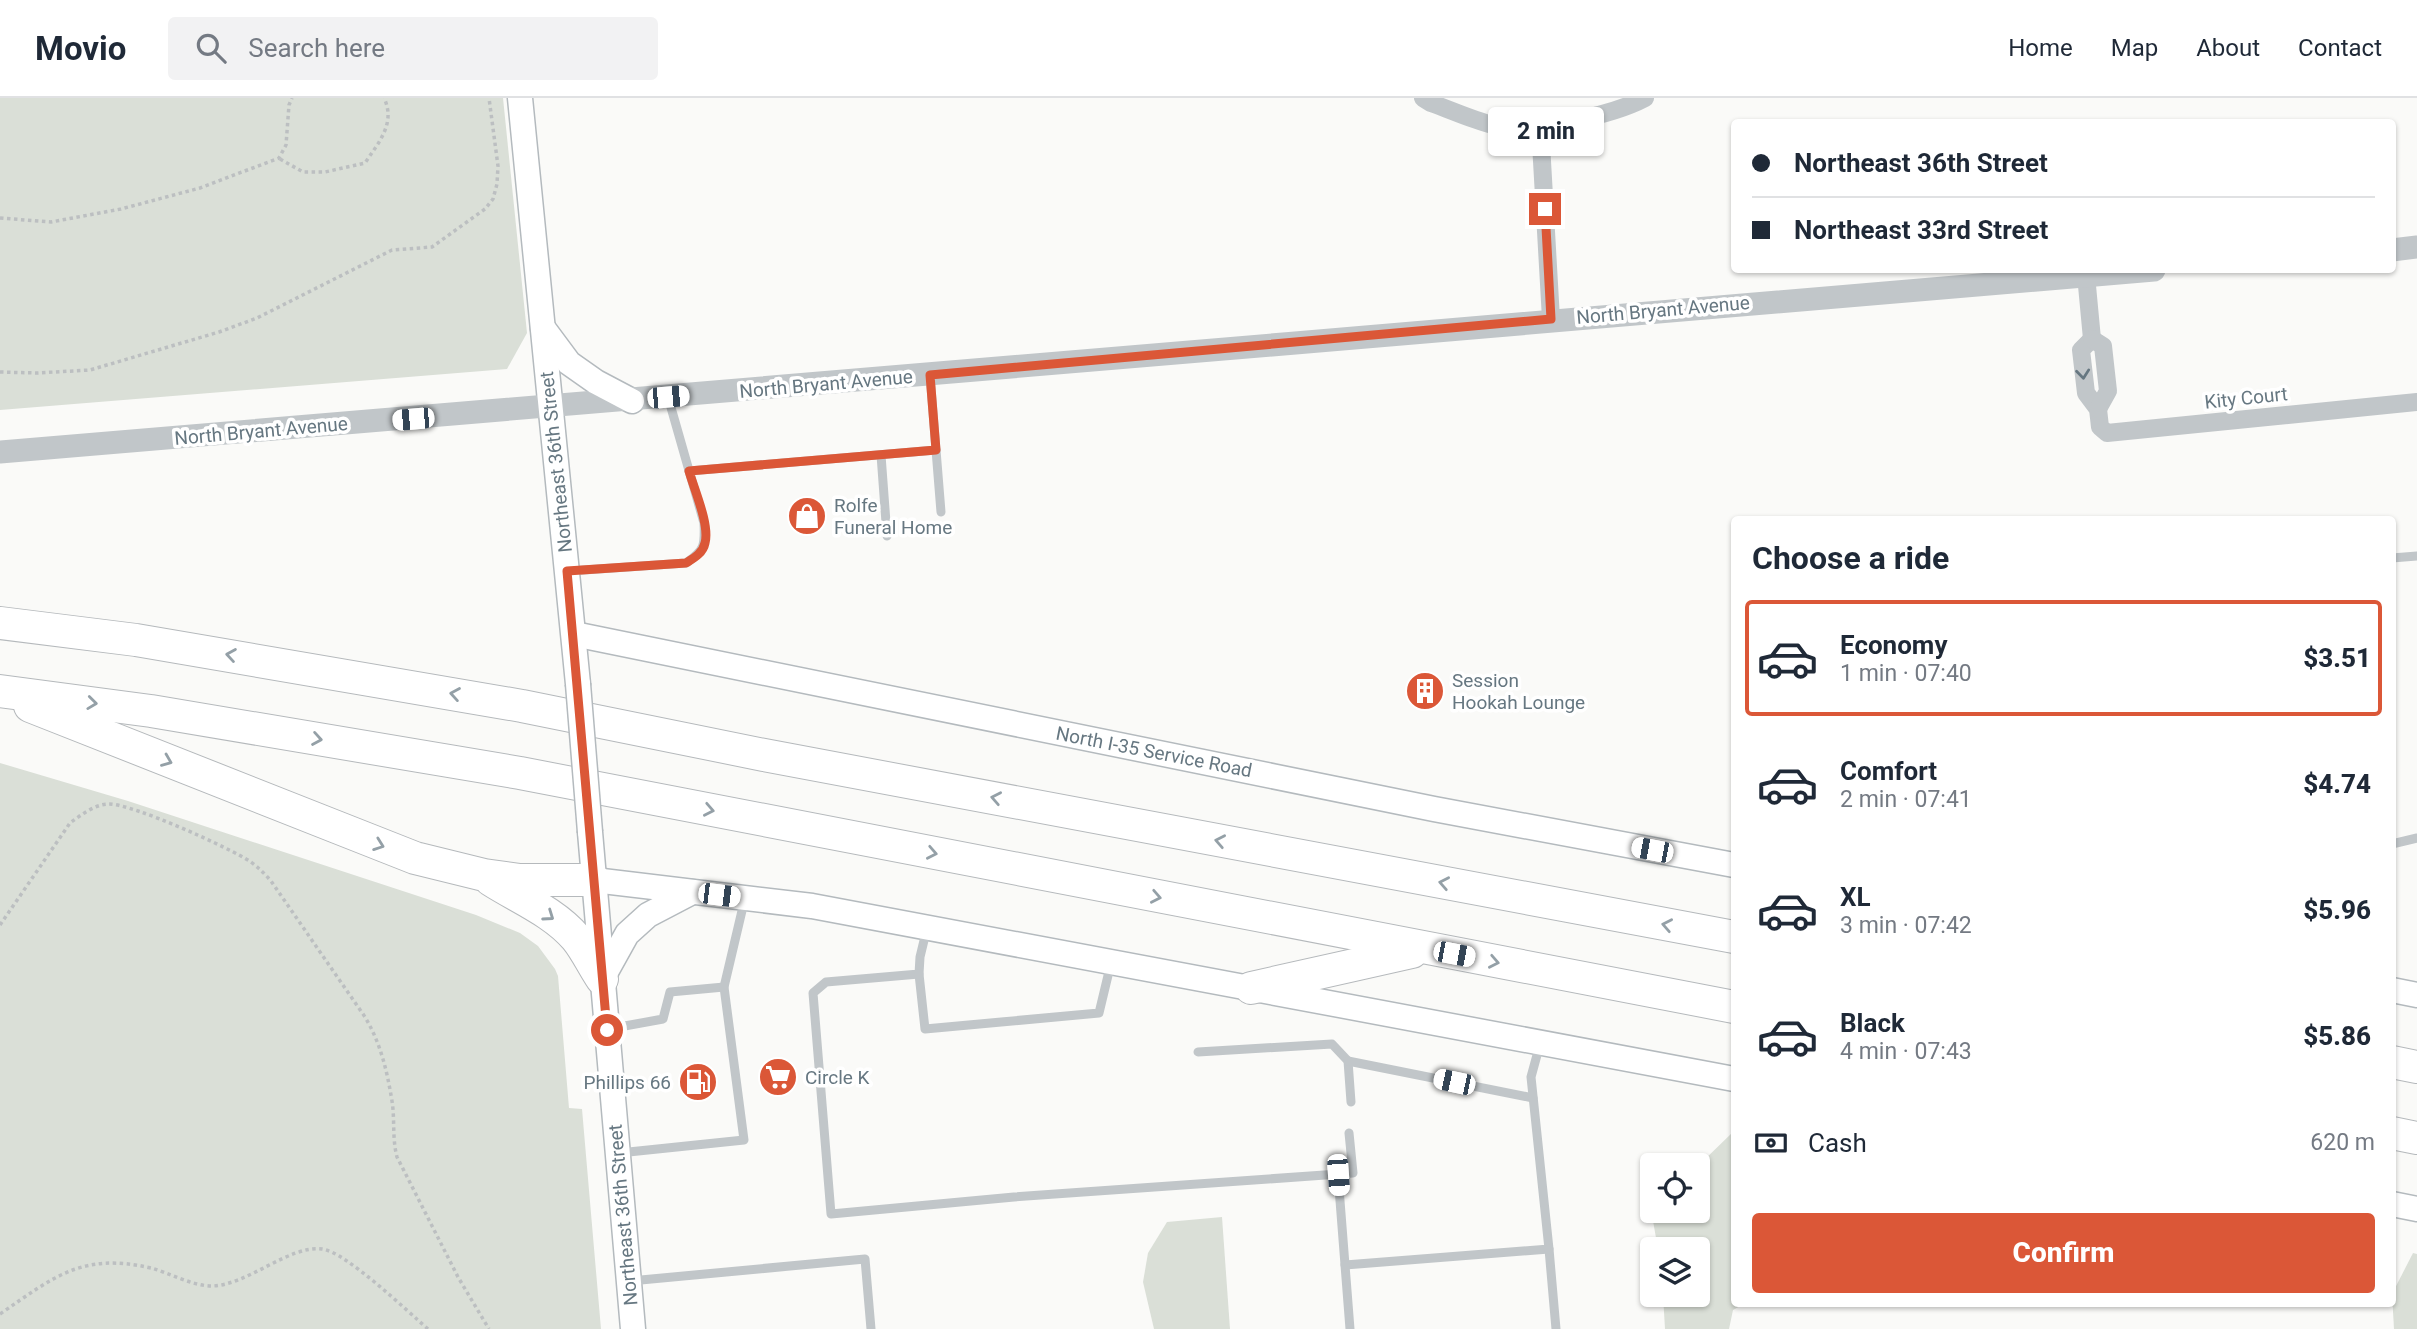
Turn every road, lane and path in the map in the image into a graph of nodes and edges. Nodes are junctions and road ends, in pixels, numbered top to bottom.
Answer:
1 (292, 98) edge
2 (384, 98) edge
3 (489, 98) edge
4 (520, 98) edge
5 (1423, 98) edge
6 (1645, 98) edge
7 (1540, 126) junction
8 (279, 158) junction
9 (0, 218) edge
10 (2417, 247) edge
11 (2396, 250) edge
12 (2113, 273) edge
13 (2086, 275) junction
14 (1551, 319) junction
15 (542, 328) junction
16 (0, 372) edge
17 (930, 375) junction
18 (668, 397) junction
19 (632, 401) junction
20 (2417, 402) edge
21 (551, 408) junction
22 (936, 450) junction
23 (0, 452) edge
24 (881, 455) junction
25 (689, 471) junction
26 (941, 512) dead end
27 (887, 536) dead end
28 (2417, 556) edge
29 (2396, 558) edge
30 (567, 571) junction
31 (0, 623) edge
32 (574, 634) junction
33 (0, 692) edge
34 (2417, 838) edge
35 (2396, 843) edge
36 (1731, 864) edge
37 (484, 875) junction
38 (594, 880) junction
39 (692, 892) junction
40 (746, 898) junction
41 (0, 925) edge
42 (928, 926) junction
43 (1731, 936) edge
44 (1427, 949) junction
45 (1111, 961) junction
46 (919, 974) junction
47 (602, 979) junction
48 (724, 987) junction
49 (1251, 988) junction
50 (2396, 991) edge
51 (2417, 995) edge
52 (1731, 1006) edge
53 (607, 1030) junction
54 (1541, 1042) junction
55 (1198, 1052) dead end
56 (1348, 1061) junction
57 (2396, 1063) edge
58 (2417, 1066) edge
59 (1731, 1078) edge
60 (1533, 1098) junction
61 (1351, 1102) dead end
62 (1349, 1133) dead end
63 (2396, 1134) edge
64 (2417, 1138) edge
65 (617, 1153) junction
66 (1338, 1175) junction
67 (2396, 1205) edge
68 (2417, 1209) edge
69 (1549, 1250) junction
70 (1345, 1265) junction
71 (628, 1281) junction
72 (0, 1314) edge
73 (428, 1329) edge
74 (489, 1329) edge
75 (633, 1329) edge
76 (871, 1329) edge
77 (1350, 1329) edge
78 (1556, 1329) edge

1 - 8 path
2 - 8 path
3 - 16 path
4 - 15 main road, Northeast 36th Street
5 - 7 street
6 - 7 street
7 - 14 street
8 - 9 path
10 - 11 street
12 - 13 street, North Bryant Avenue
13 - 14 street, North Bryant Avenue
13 - 20 street, Kity Court
14 - 17 street, North Bryant Avenue
15 - 19 main road
15 - 21 main road, Northeast 36th Street
17 - 18 street, North Bryant Avenue
17 - 22 lane
18 - 19 street, North Bryant Avenue
18 - 25 lane
19 - 21 street, North Bryant Avenue
21 - 23 street, North Bryant Avenue
21 - 30 main road, Northeast 36th Street
22 - 24 lane
22 - 26 lane
24 - 25 lane
24 - 27 lane
25 - 30 lane
28 - 29 lane
30 - 32 main road, Northeast 36th Street
43 -> 31 highway
32 - 36 main road, North I-35 Service Road
32 - 38 main road, Northeast 36th Street, bridge
33 -> 37 highway
33 -> 44 highway
34 - 35 lane
37 - 38 highway
37 -> 47 highway
38 - 39 main road
38 - 47 main road, Northeast 36th Street
39 - 40 main road
39 - 47 main road
40 - 42 main road
40 - 48 lane
41 - 74 path
42 - 45 main road
42 - 46 lane
44 - 49 highway
44 -> 52 highway
45 - 46 lane
45 - 49 main road
46 - 66 lane
47 - 53 main road, Northeast 36th Street
48 - 53 lane
48 - 65 lane
49 - 54 main road
50 - 51 main road
53 - 65 main road, Northeast 36th Street
54 - 59 main road
54 - 60 lane
55 - 56 lane
56 - 60 lane
56 - 61 lane
57 - 58 highway
60 - 69 lane
62 - 66 lane
63 - 64 highway
65 - 71 main road, Northeast 36th Street
66 - 70 lane
67 - 68 main road
69 - 70 lane
69 - 78 lane
70 - 77 lane
71 - 75 main road, Northeast 36th Street
71 - 76 lane
72 - 73 path

